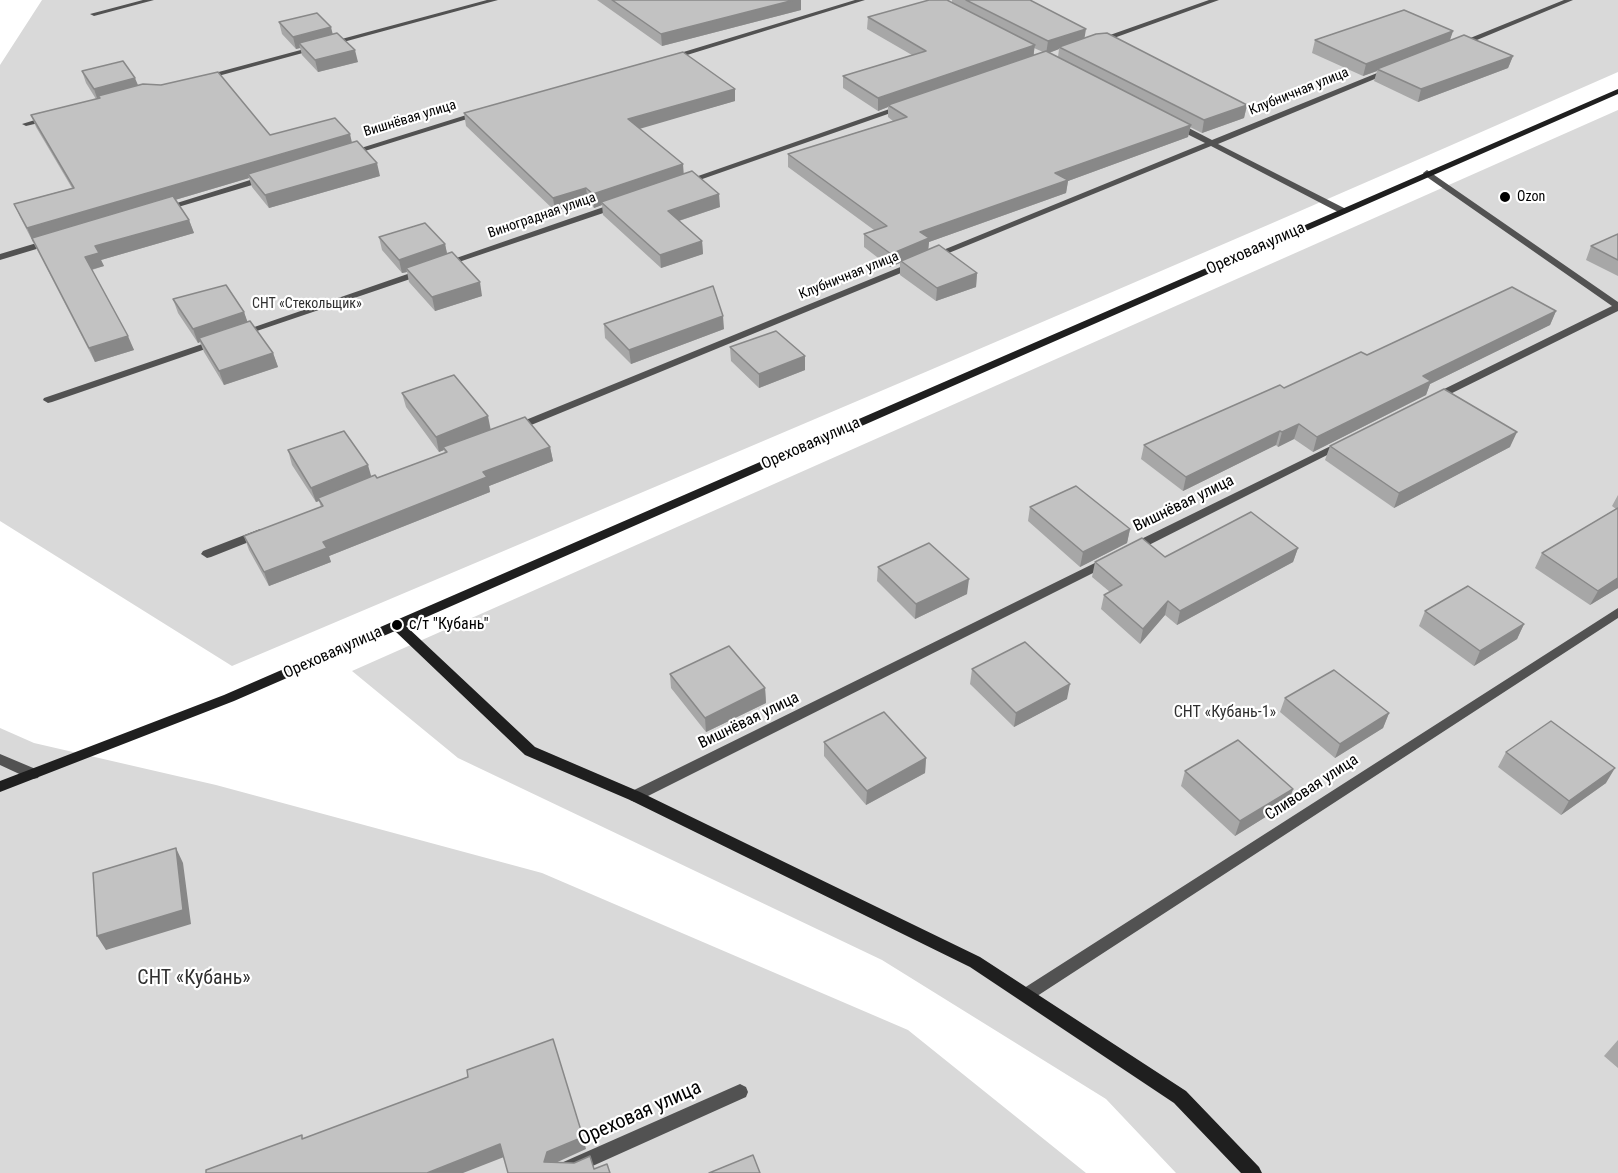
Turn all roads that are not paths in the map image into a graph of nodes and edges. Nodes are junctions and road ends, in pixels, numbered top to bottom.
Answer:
1 (151, 0) edge
2 (495, 0) edge
3 (862, 0) edge
4 (1216, 0) edge
5 (1570, 0) edge
6 (94, 14) dead end
7 (1088, 44) edge
8 (1450, 47) edge
9 (667, 58) edge
10 (1395, 69) edge
11 (198, 78) edge
12 (1618, 91) edge
13 (909, 105) edge
14 (483, 113) edge
15 (60, 115) edge
16 (1168, 121) edge
17 (26, 124) dead end
18 (1209, 142) junction
19 (345, 154) edge
20 (1427, 173) junction
21 (276, 175) edge
22 (671, 186) edge
23 (626, 202) edge
24 (161, 209) edge
25 (1343, 211) junction
26 (57, 240) edge
27 (0, 257) edge
28 (1618, 306) edge
29 (48, 400) dead end
30 (1426, 402) edge
31 (504, 432) edge
32 (1351, 440) edge
33 (273, 527) edge
34 (207, 554) dead end
35 (1618, 612) edge
36 (397, 625) junction
37 (0, 759) edge
38 (33, 774) junction
39 (0, 787) edge
40 (635, 796) junction
41 (1026, 995) junction
42 (740, 1092) dead end
43 (558, 1173) edge
44 (1253, 1173) edge

1 - 6 street
2 - 11 street
3 - 9 street
4 - 7 street
5 - 8 street
10 - 18 street, Клубничная улица
12 - 20 street, Ореховая улица
13 - 22 street
14 - 19 street, Вишнёвая улица
15 - 17 street
16 - 18 street
18 - 25 street
18 - 31 street, Клубничная улица
20 - 25 street, Ореховая улица
20 - 28 street
21 - 24 street
23 - 29 street, Виноградная улица
25 - 36 street, Ореховая улица
26 - 27 street
28 - 30 street
32 - 40 street, Вишнёвая улица
33 - 34 street
35 - 41 street, Сливовая улица
36 - 38 street, Ореховая улица
36 - 40 street
37 - 38 street
38 - 39 street, Ореховая улица
40 - 41 street
41 - 44 street
42 - 43 street, Ореховая улица

